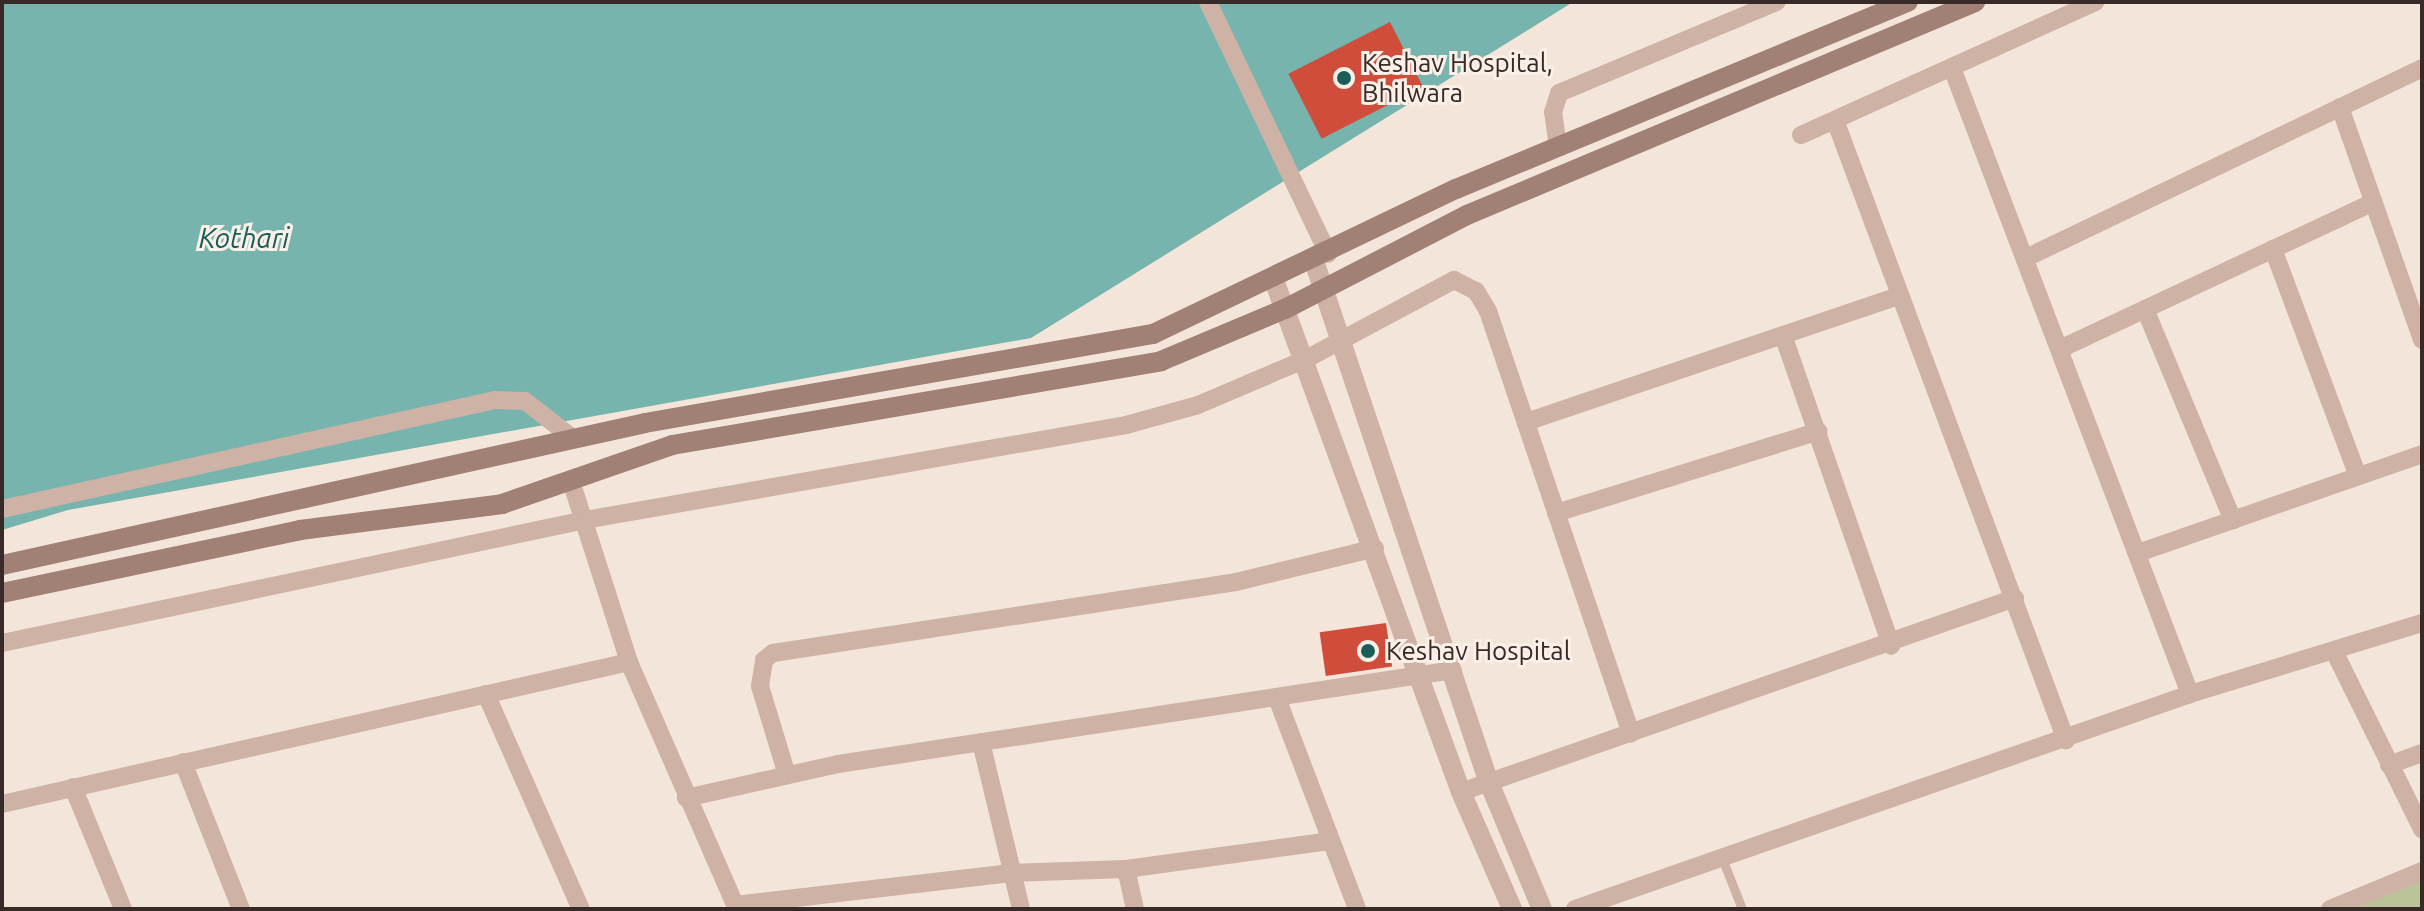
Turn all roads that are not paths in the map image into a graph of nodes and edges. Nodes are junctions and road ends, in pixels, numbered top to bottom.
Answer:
1 (1208, 2) edge
2 (1777, 2) edge
3 (1908, 2) edge
4 (1975, 2) edge
5 (2095, 2) edge
6 (1952, 68) junction
7 (2422, 68) edge
8 (2340, 107) junction
9 (1835, 120) junction
10 (1801, 135) dead end
11 (1558, 147) junction
12 (2373, 202) junction
13 (2273, 249) junction
14 (2028, 257) junction
15 (1321, 258) junction
16 (1274, 280) junction
17 (1325, 289) junction
18 (1899, 296) junction
19 (1285, 309) junction
20 (2145, 309) junction
21 (1783, 335) junction
22 (1342, 340) junction
23 (2422, 340) edge
24 (2062, 348) junction
25 (1308, 358) junction
26 (1526, 422) junction
27 (1819, 431) junction
28 (574, 439) junction
29 (2422, 454) edge
30 (2358, 476) junction
31 (571, 481) junction
32 (2, 509) edge
33 (1556, 513) junction
34 (585, 520) junction
35 (2233, 520) junction
36 (1375, 548) junction
37 (2138, 553) junction
38 (2, 565) edge
39 (2, 593) edge
40 (2015, 598) junction
41 (2422, 623) edge
42 (2, 643) edge
43 (1891, 646) junction
44 (2334, 651) junction
45 (629, 662) junction
46 (1453, 670) junction
47 (1423, 676) junction
48 (486, 694) junction
49 (2190, 694) junction
50 (1277, 698) junction
51 (1631, 733) junction
52 (2066, 740) junction
53 (981, 742) junction
54 (2422, 753) edge
55 (183, 762) junction
56 (2389, 765) junction
57 (787, 775) junction
58 (1488, 780) junction
59 (73, 787) junction
60 (1461, 792) junction
61 (686, 798) junction
62 (2, 804) edge
63 (2422, 829) edge
64 (1331, 841) junction
65 (1722, 858) junction
66 (1126, 869) junction
67 (2422, 871) edge
68 (1011, 873) junction
69 (736, 907) edge
70 (579, 908) edge
71 (123, 909) edge
72 (241, 909) edge
73 (1021, 909) edge
74 (1135, 909) edge
75 (1357, 909) edge
76 (1512, 909) edge
77 (1542, 909) edge
78 (1575, 909) edge
79 (1742, 909) edge
80 (2330, 909) edge

1 - 15 street
2 - 11 street
3 - 11 main road
4 - 17 main road
5 - 6 street
6 - 9 street
6 - 14 street
7 - 8 street
8 - 12 street
8 - 14 street
9 - 10 street
9 - 18 street
11 - 15 main road
12 - 13 street
12 - 23 street
13 - 20 street
13 - 30 street
14 - 24 street
15 - 16 main road
15 - 17 street
16 - 19 street
16 - 28 main road
17 - 19 main road
17 - 22 street
18 - 21 street
18 - 40 street
19 - 25 street
19 - 31 main road
20 - 24 street
20 - 35 street
21 - 26 street
21 - 27 street
22 - 25 street
22 - 26 street
22 - 46 street
24 - 37 street
25 - 34 street
25 - 36 street
26 - 33 street
27 - 33 street
27 - 43 street
28 - 32 street
28 - 38 main road
29 - 30 street
30 - 35 street
31 - 34 street
31 - 39 main road
33 - 51 street
34 - 42 street
34 - 45 street
35 - 37 street
36 - 47 street
36 - 57 street
37 - 49 street
40 - 43 street
40 - 52 street
41 - 44 street
43 - 51 street
44 - 49 street
44 - 56 street
45 - 48 street
45 - 61 street
46 - 47 street
46 - 58 street
47 - 50 street
47 - 60 street
48 - 55 street
48 - 70 street
49 - 52 street
50 - 53 street
50 - 64 street
51 - 58 street
52 - 65 street
53 - 57 street
53 - 68 street
54 - 56 street
55 - 59 street
55 - 72 street
56 - 63 street
57 - 61 street
58 - 60 street
58 - 77 street
59 - 62 street
59 - 71 street
60 - 76 street
61 - 69 street
64 - 66 street
64 - 75 street
65 - 78 street
65 - 79 lane
66 - 68 street
66 - 74 street
67 - 80 street
68 - 69 street
68 - 73 street

